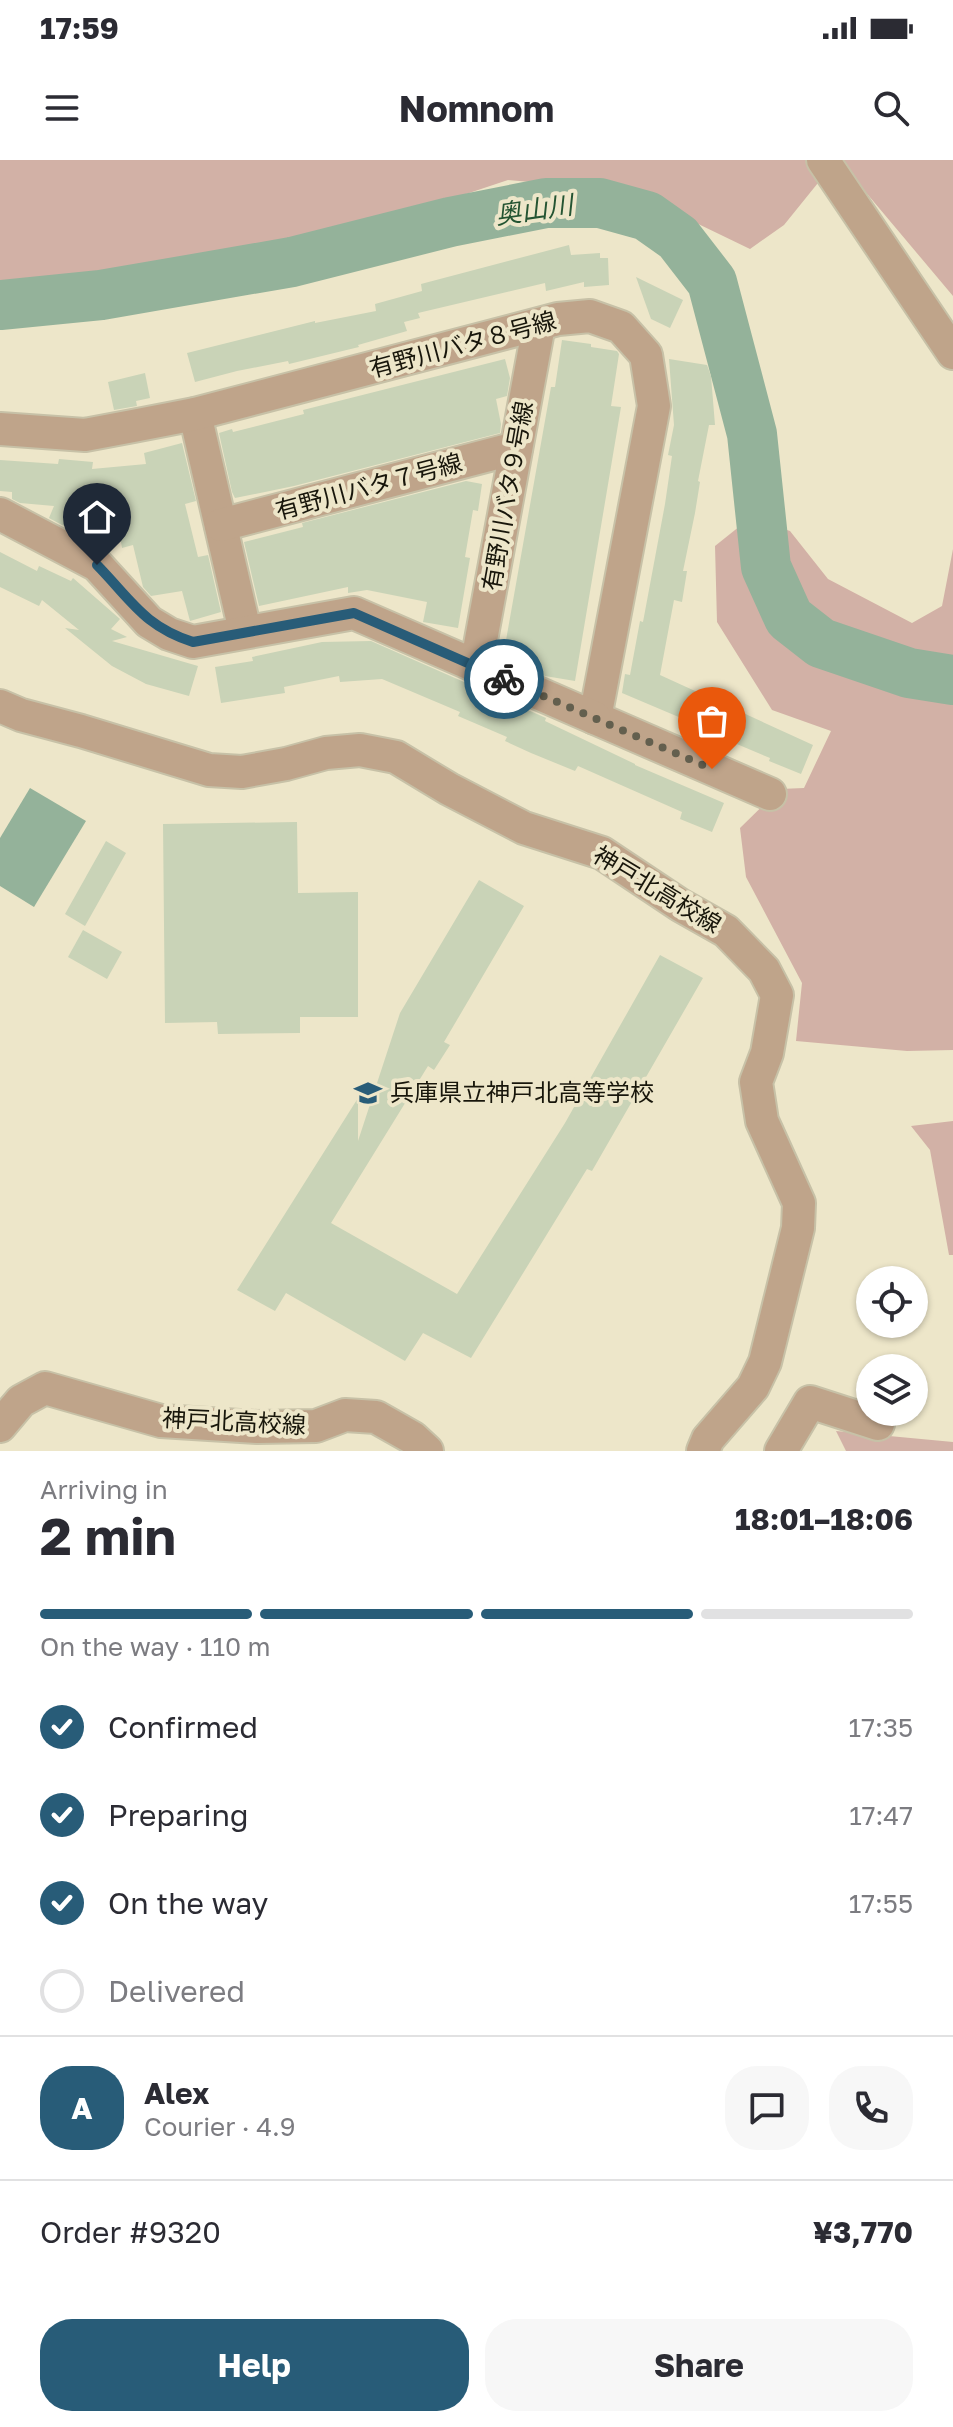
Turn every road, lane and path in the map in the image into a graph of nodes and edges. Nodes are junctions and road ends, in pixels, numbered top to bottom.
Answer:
1 (823, 160) edge
2 (539, 325) junction
3 (953, 353) edge
4 (195, 414) junction
5 (0, 429) edge
6 (516, 448) junction
7 (0, 514) edge
8 (221, 525) junction
9 (245, 631) junction
10 (476, 667) junction
11 (0, 706) edge
12 (595, 718) junction
13 (770, 794) dead end
14 (856, 1417) edge
15 (0, 1426) edge
16 (231, 1438) edge
17 (427, 1451) edge
18 (703, 1451) edge
19 (781, 1451) edge

1 - 3 street
2 - 4 street, 有野川バタ８号線
2 - 6 street, 有野川バタ９号線
2 - 12 street, 有野川バタ８号線
4 - 5 street, 有野川バタ８号線
4 - 8 street
6 - 8 street, 有野川バタ７号線
6 - 10 street, 有野川バタ９号線
7 - 9 street
8 - 9 street
9 - 10 street
10 - 12 street
11 - 18 street, 神戸北高校線
12 - 13 street
14 - 19 street
15 - 16 street, 神戸北高校線
16 - 17 street, 神戸北高校線

